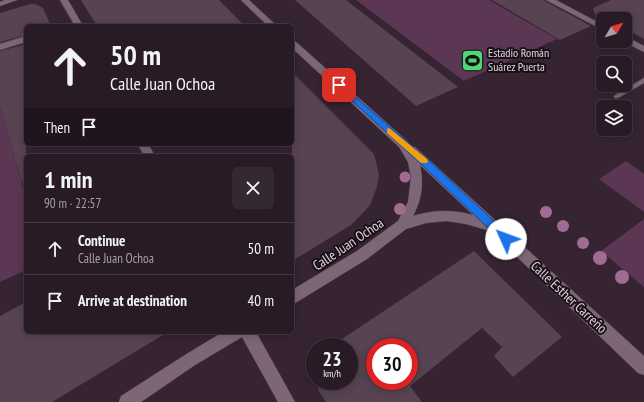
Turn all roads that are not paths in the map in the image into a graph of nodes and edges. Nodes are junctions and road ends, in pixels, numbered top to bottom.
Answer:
1 (13, 0) edge
2 (64, 0) edge
3 (245, 0) edge
4 (550, 0) edge
5 (572, 1) edge
6 (0, 4) edge
7 (560, 5) junction
8 (77, 24) edge
9 (271, 24) edge
10 (596, 24) edge
11 (24, 40) edge
12 (632, 43) edge
13 (294, 45) edge
14 (0, 47) edge
15 (644, 49) edge
16 (644, 80) edge
17 (616, 97) dead end
18 (403, 144) junction
19 (402, 224) junction
20 (495, 228) junction
21 (294, 297) edge
22 (234, 334) edge
23 (249, 334) edge
24 (644, 367) edge
25 (127, 402) edge
26 (287, 402) edge

1 - 6 street
2 - 8 street
3 - 9 street
4 - 7 street
5 - 7 street
7 - 10 street
11 - 14 street
12 - 15 street
13 - 18 street, Calle Juan Ochoa
16 - 17 lane
18 - 19 street, Calle Juan Ochoa
18 - 20 street
19 - 20 street, Calle Esther Carreño
19 - 21 street, Calle Juan Ochoa
20 - 24 street, Calle Esther Carreño
22 - 25 street
23 - 26 street

